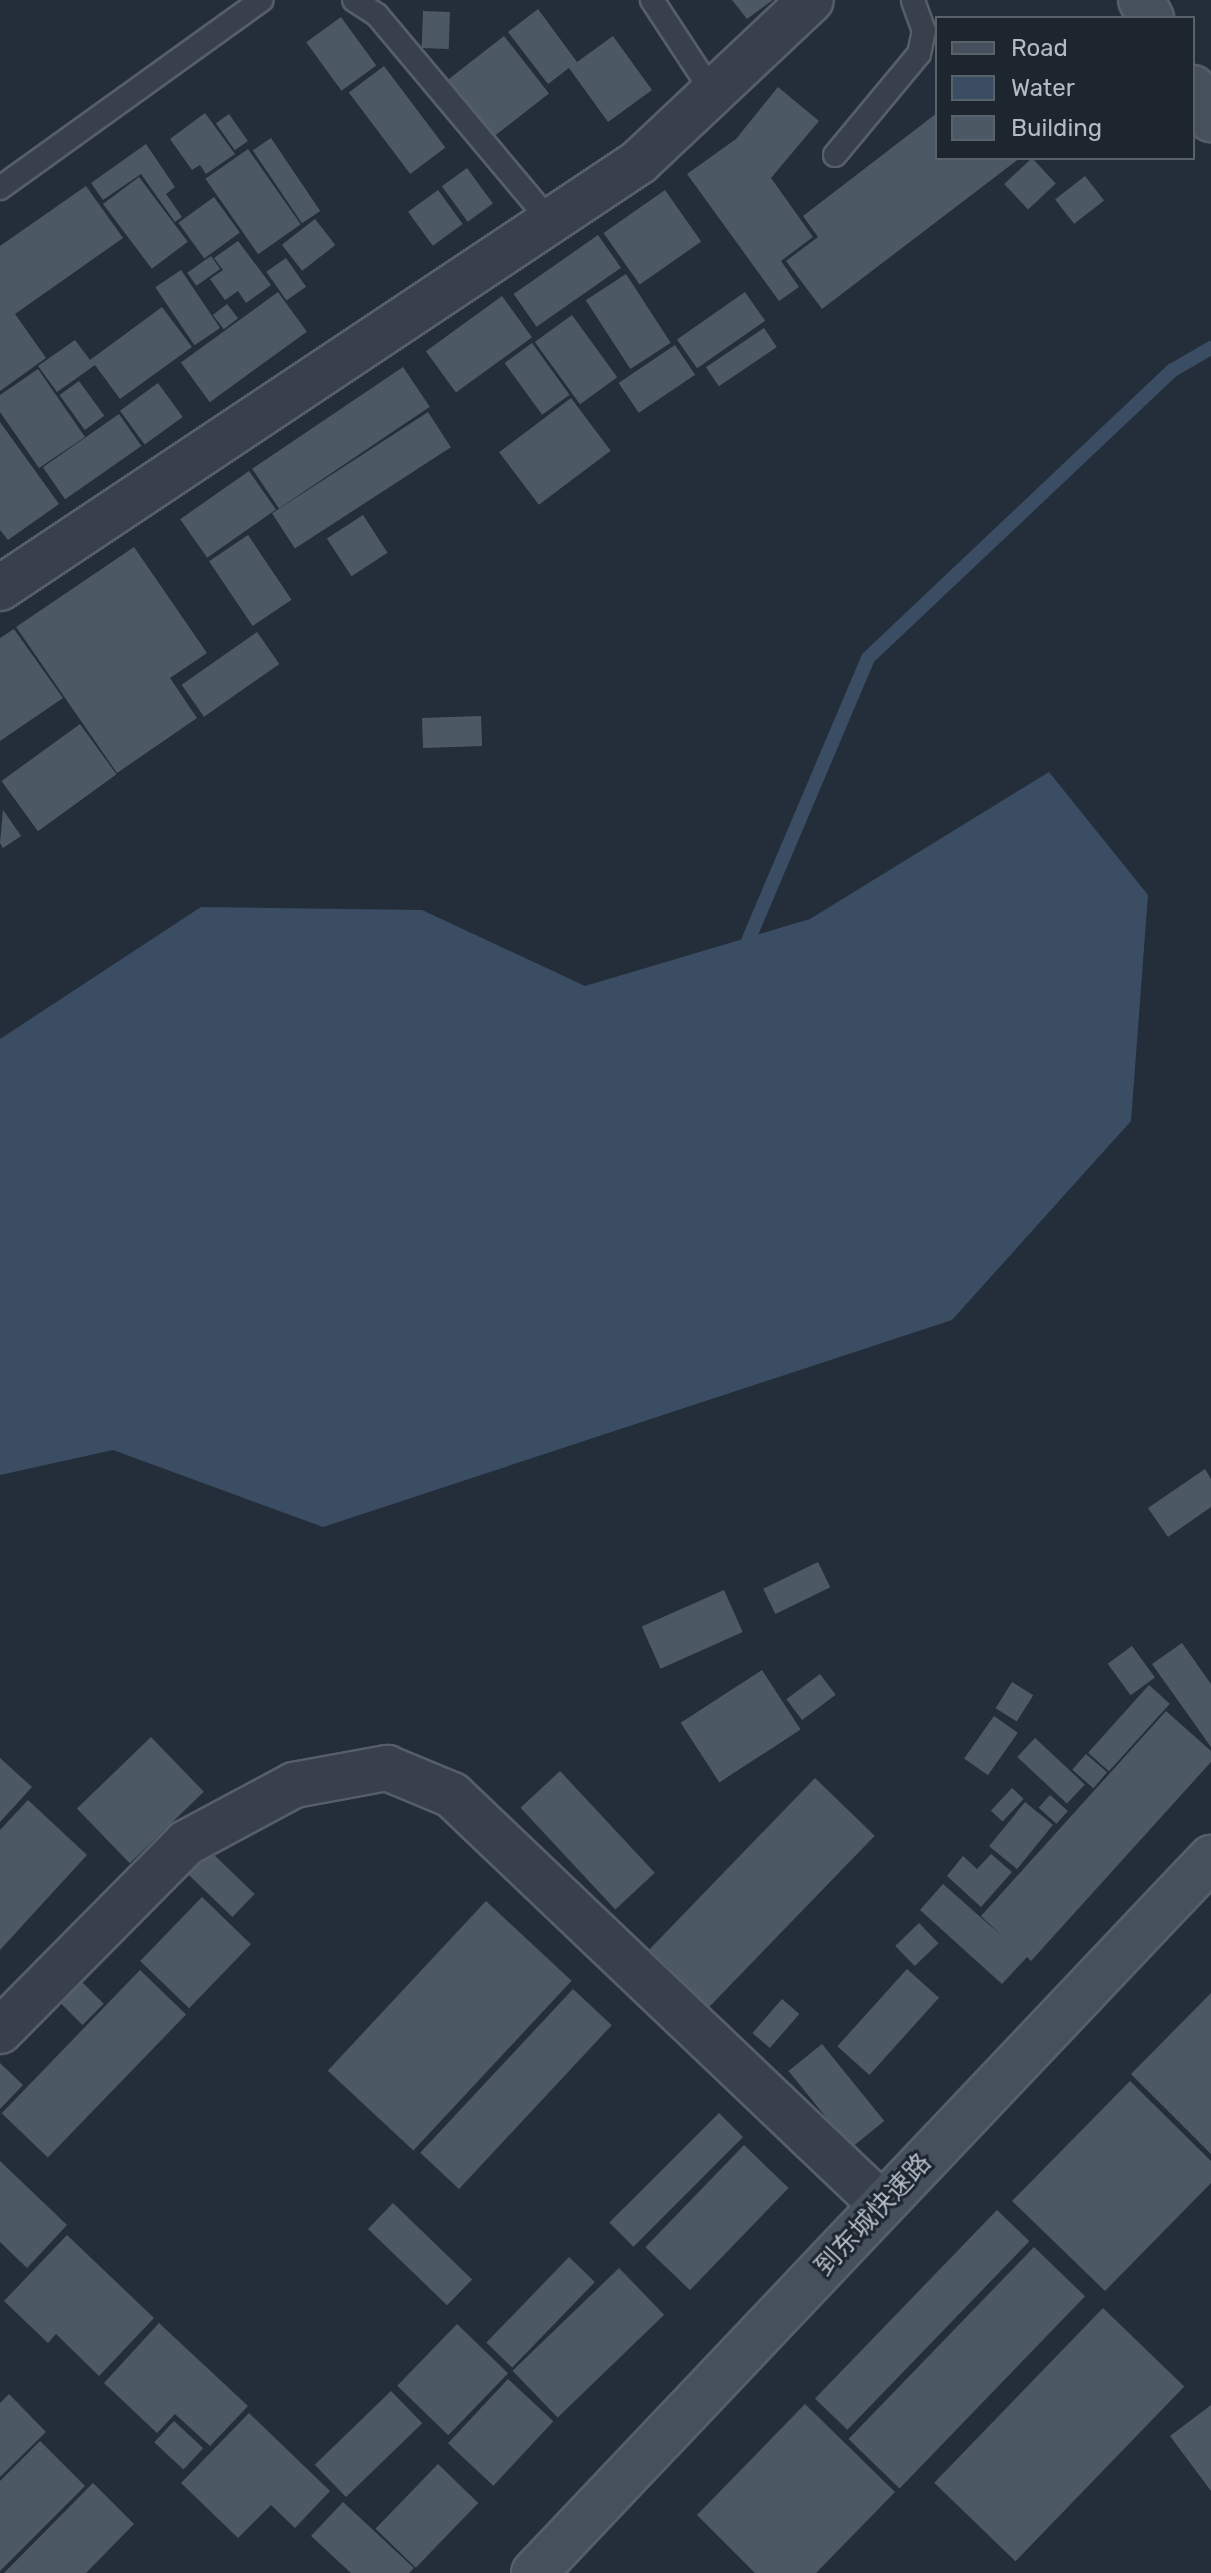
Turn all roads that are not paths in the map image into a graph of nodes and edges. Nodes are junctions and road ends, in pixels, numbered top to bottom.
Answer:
1 (262, 0) edge
2 (354, 0) edge
3 (652, 0) edge
4 (811, 0) edge
5 (913, 0) edge
6 (1195, 91) edge
7 (713, 93) junction
8 (1211, 119) edge
9 (835, 155) dead end
10 (0, 188) edge
11 (550, 221) junction
12 (0, 588) edge
13 (1211, 1858) edge
14 (0, 2031) edge
15 (882, 2205) junction
16 (551, 2568) edge

1 - 10 lane
2 - 11 lane
3 - 7 lane
4 - 7 street
5 - 9 lane
6 - 8 main road
7 - 11 street
11 - 12 street
13 - 15 main road, 到东城快速路
14 - 15 street
15 - 16 main road, 到东城快速路

